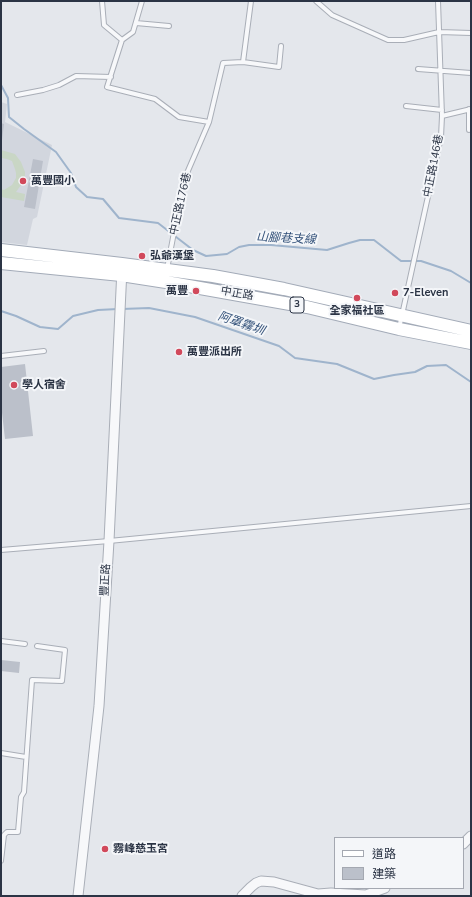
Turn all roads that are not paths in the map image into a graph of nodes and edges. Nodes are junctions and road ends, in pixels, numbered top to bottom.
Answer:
1 (102, 1) edge
2 (142, 1) edge
3 (251, 1) edge
4 (316, 1) edge
5 (438, 1) edge
6 (136, 23) junction
7 (169, 26) dead end
8 (439, 32) junction
9 (471, 33) edge
10 (122, 40) junction
11 (281, 46) dead end
12 (243, 62) junction
13 (418, 68) dead end
14 (440, 71) junction
15 (471, 73) edge
16 (111, 77) junction
17 (17, 95) dead end
18 (406, 106) dead end
19 (470, 109) edge
20 (442, 110) junction
21 (442, 116) junction
22 (209, 122) junction
23 (469, 130) dead end
24 (1, 250) edge
25 (1, 263) edge
26 (122, 269) junction
27 (166, 276) junction
28 (402, 315) junction
29 (399, 329) junction
30 (471, 330) edge
31 (471, 344) edge
32 (44, 351) dead end
33 (1, 356) edge
34 (471, 506) edge
35 (109, 541) junction
36 (1, 550) edge
37 (1, 641) edge
38 (25, 644) dead end
39 (36, 646) dead end
40 (1, 753) edge
41 (26, 756) junction
42 (1, 861) edge
43 (382, 889) edge
44 (78, 896) edge
45 (242, 896) edge

1 - 10 lane
2 - 6 lane
3 - 12 lane
4 - 8 lane
5 - 8 lane, 中正路146巷
6 - 7 lane
6 - 10 lane
8 - 9 lane
8 - 14 lane, 中正路146巷
10 - 16 lane
11 - 12 lane
12 - 22 lane, 中正路176巷
13 - 14 lane
14 - 15 lane
14 - 20 lane, 中正路146巷
16 - 17 lane
16 - 22 lane
18 - 20 lane
19 - 21 lane
19 - 23 lane
20 - 21 lane, 中正路146巷
21 - 28 lane, 中正路146巷
22 - 27 lane, 中正路176巷
24 - 26 main road, 中正路 / 3
25 - 26 main road, 中正路 / 3
26 - 27 main road, 中正路 / 3
26 - 35 street, 豐正路
27 - 28 main road, 中正路 / 3
27 - 29 main road, 中正路 / 3
28 - 29 lane, 中正路146巷
28 - 30 main road, 中正路 / 3
29 - 31 main road, 中正路 / 3
32 - 33 lane
34 - 35 lane
35 - 36 lane
35 - 44 street, 豐正路
37 - 38 lane
39 - 41 lane
40 - 41 lane
41 - 42 lane
43 - 45 street

